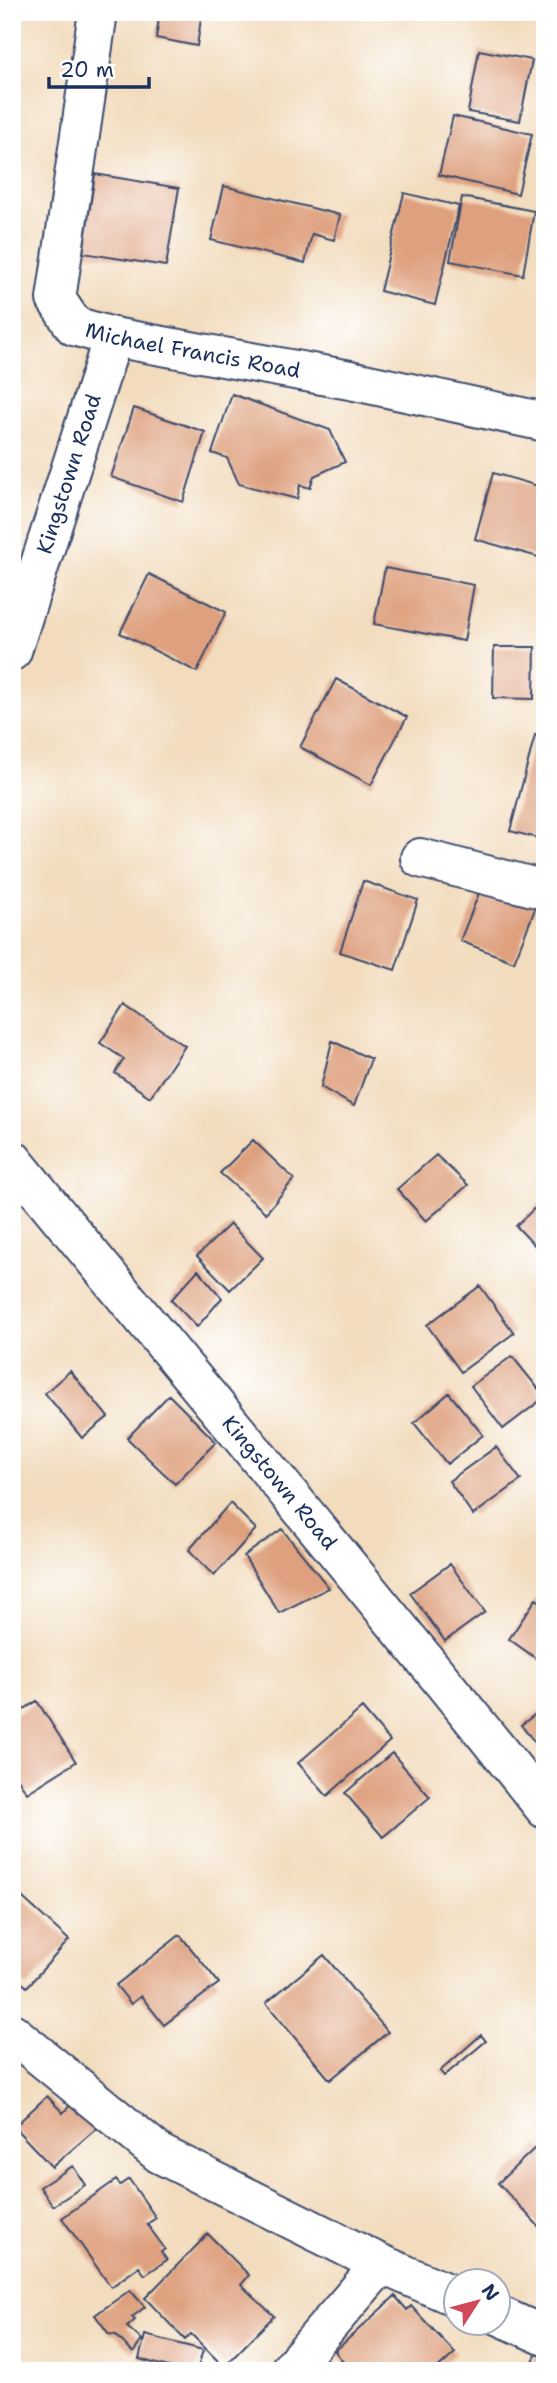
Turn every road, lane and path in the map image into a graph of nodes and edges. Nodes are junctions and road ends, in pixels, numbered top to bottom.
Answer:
1 (98, 12) edge
2 (113, 337) junction
3 (545, 422) edge
4 (12, 651) edge
5 (420, 858) dead end
6 (545, 890) edge
7 (12, 1159) edge
8 (545, 1809) edge
9 (12, 2033) edge
10 (381, 2264) junction
11 (442, 2291) edge
12 (512, 2321) edge
13 (545, 2336) edge
14 (289, 2371) edge

1 - 2 street, Michael Francis Road
2 - 3 street, Michael Francis Road
2 - 4 street, Kingstown Road
5 - 6 street
7 - 8 street, Kingstown Road
9 - 10 street
10 - 11 street
10 - 14 street
12 - 13 street

